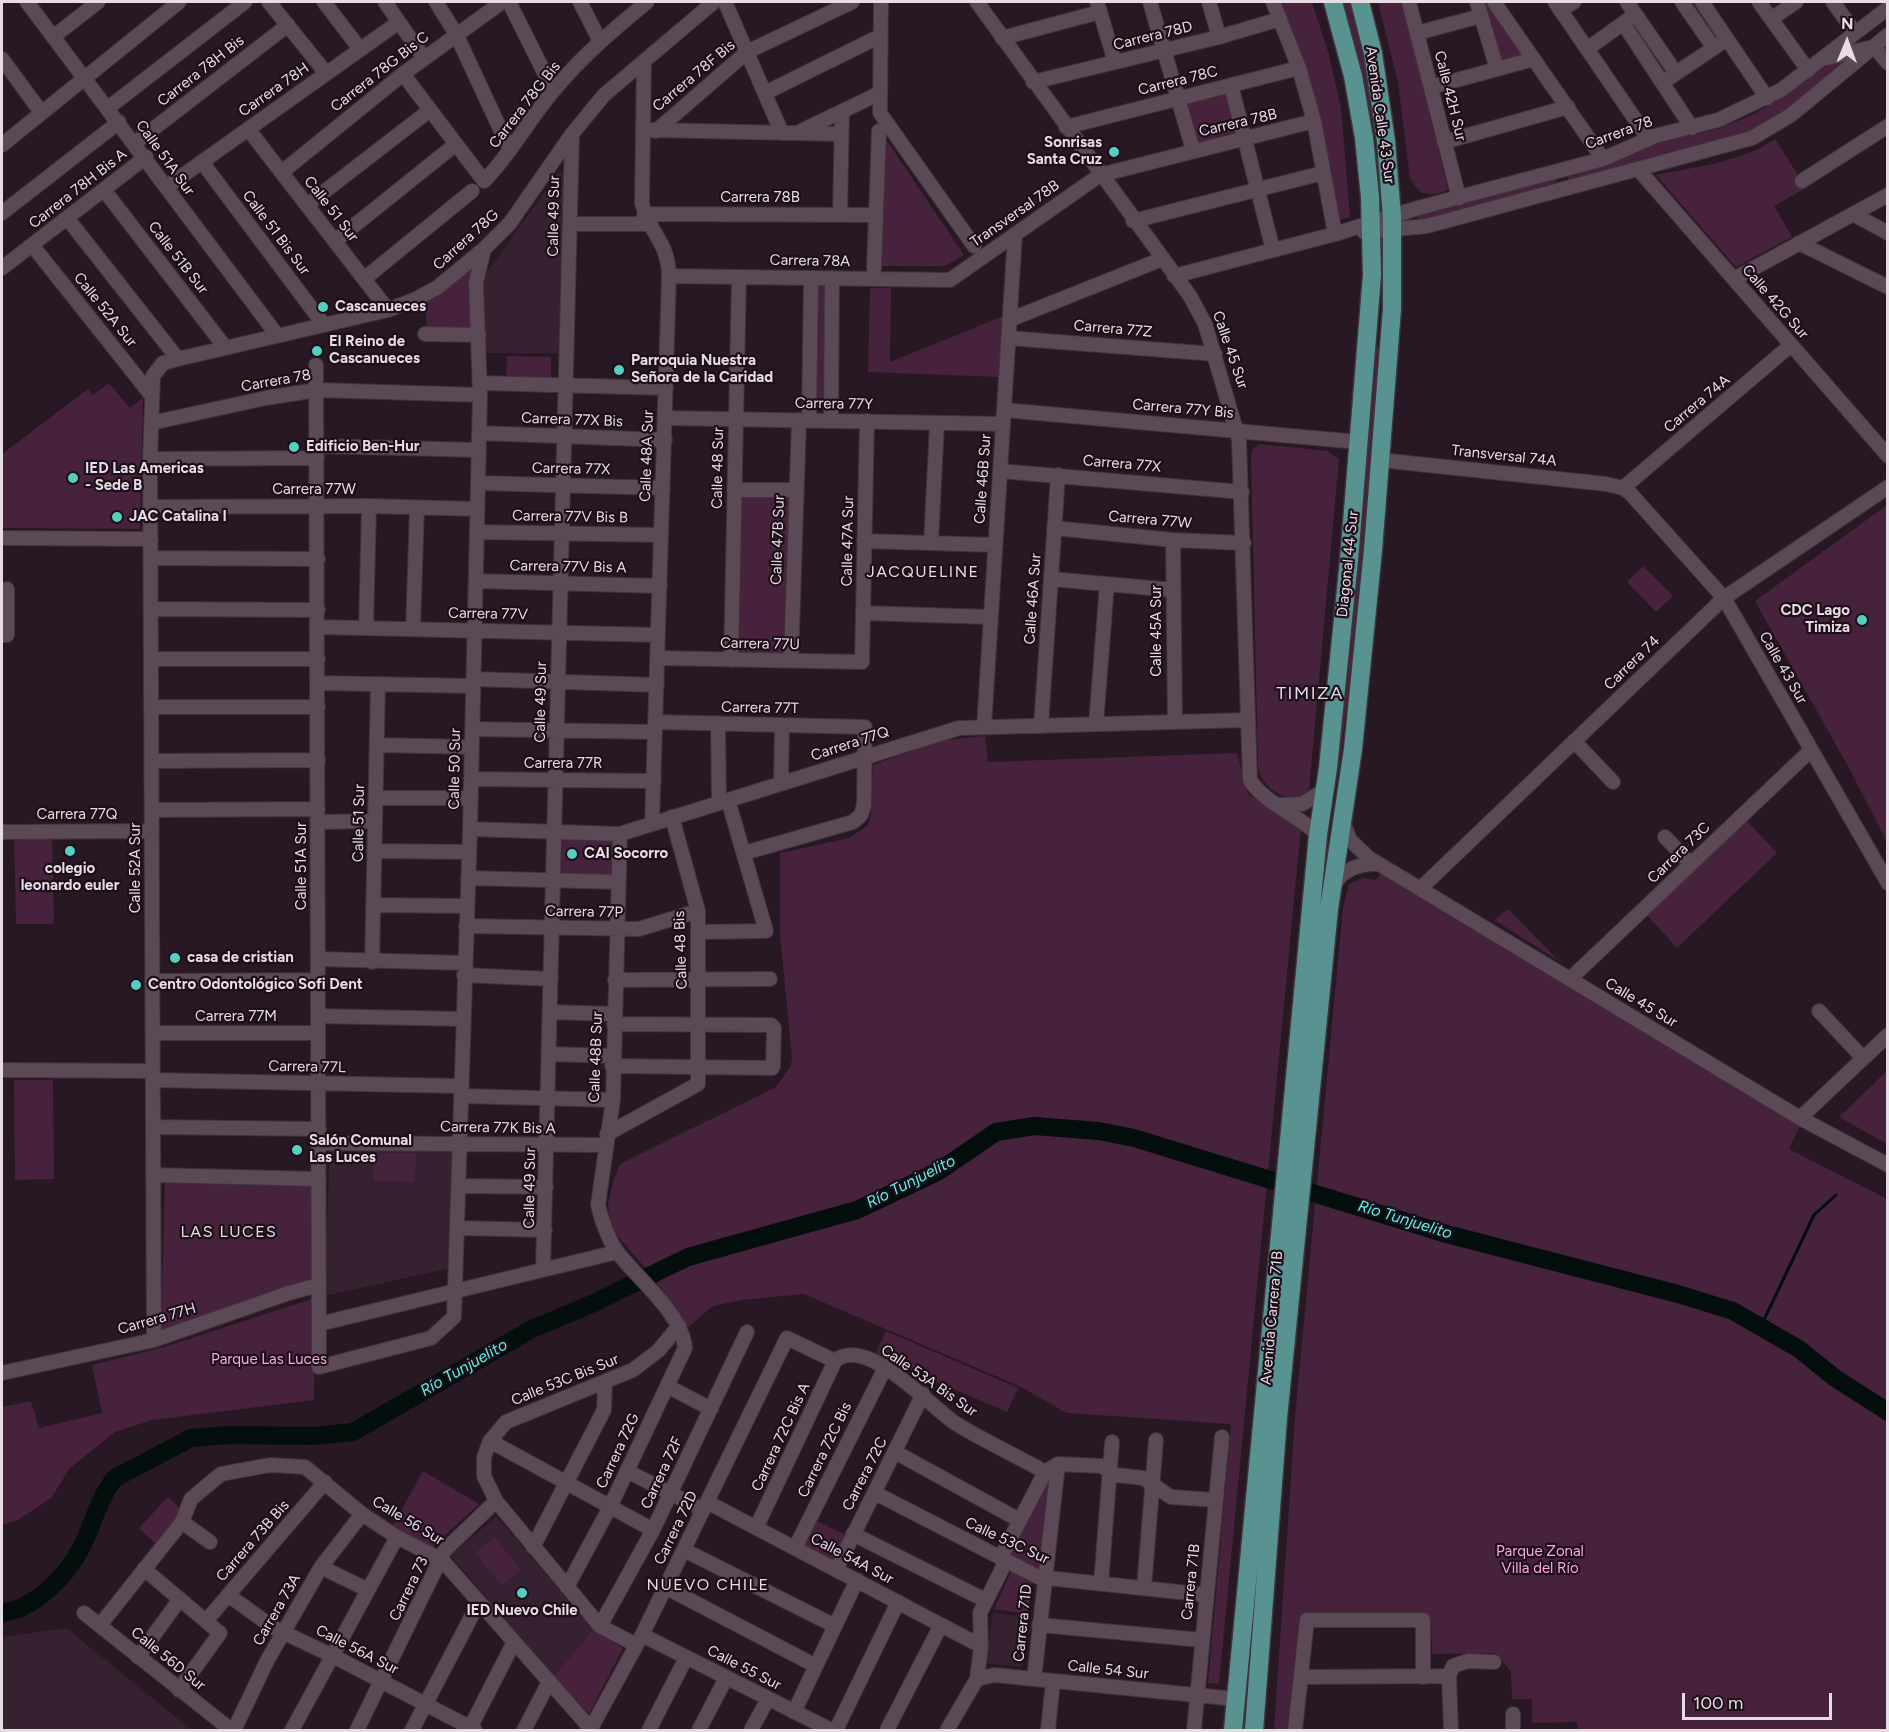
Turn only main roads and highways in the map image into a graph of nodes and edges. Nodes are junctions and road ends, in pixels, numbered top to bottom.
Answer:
1 (1334, 2) edge
2 (1360, 2) edge
3 (1392, 224) joint
4 (1371, 227) joint
5 (1324, 902) junction
6 (1270, 1418) junction
7 (1233, 1731) edge
8 (1254, 1731) edge

1 - 4 main road, Avenida Calle 43 Sur
2 - 3 main road, Avenida Calle 43 Sur
3 - 5 main road, Diagonal 44 Sur
4 - 5 main road, Diagonal 44 Sur
5 - 6 main road, Avenida Carrera 71B
6 - 7 main road, Avenida Carrera 71B
6 - 8 main road, Avenida Carrera 71B

